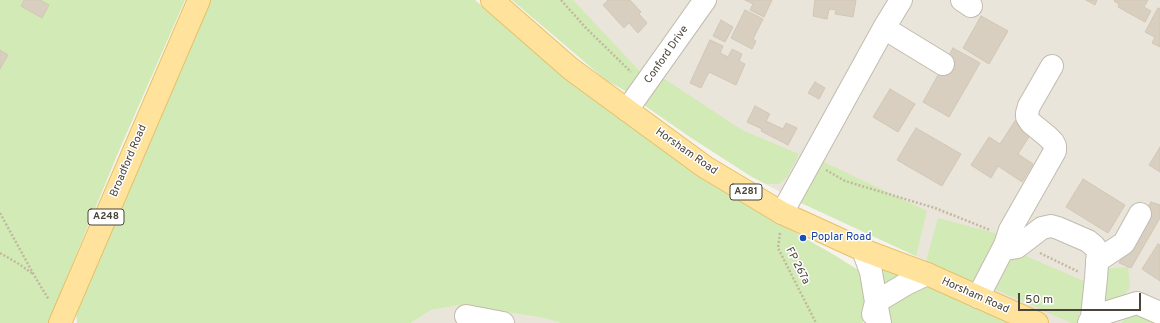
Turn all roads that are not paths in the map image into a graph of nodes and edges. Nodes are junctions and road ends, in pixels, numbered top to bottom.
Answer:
1 (199, 0) edge
2 (492, 0) edge
3 (705, 0) edge
4 (901, 0) edge
5 (884, 28) junction
6 (943, 64) dead end
7 (1052, 66) dead end
8 (627, 110) junction
9 (782, 214) junction
10 (1140, 214) dead end
11 (1011, 243) junction
12 (863, 250) junction
13 (1097, 269) junction
14 (927, 274) junction
15 (978, 297) junction
16 (876, 302) junction
17 (1160, 313) edge
18 (466, 316) dead end
19 (1090, 320) edge
20 (61, 321) edge
21 (503, 323) edge
22 (871, 323) edge
23 (880, 323) edge
24 (1037, 323) edge

1 - 20 main road, Broadford Road / A248
2 - 8 main road, Horsham Road / A281
3 - 8 street, Conford Drive
4 - 5 street
5 - 6 street
5 - 9 street
7 - 11 street
8 - 9 main road, Horsham Road / A281
9 - 12 main road, Horsham Road / A281
10 - 13 street
11 - 13 street
11 - 15 street
12 - 14 main road, Horsham Road / A281
12 - 16 street
13 - 19 street
14 - 15 main road, Horsham Road / A281
14 - 16 street
15 - 24 main road, Horsham Road / A281
16 - 22 street
16 - 23 street
17 - 19 street
18 - 21 street

